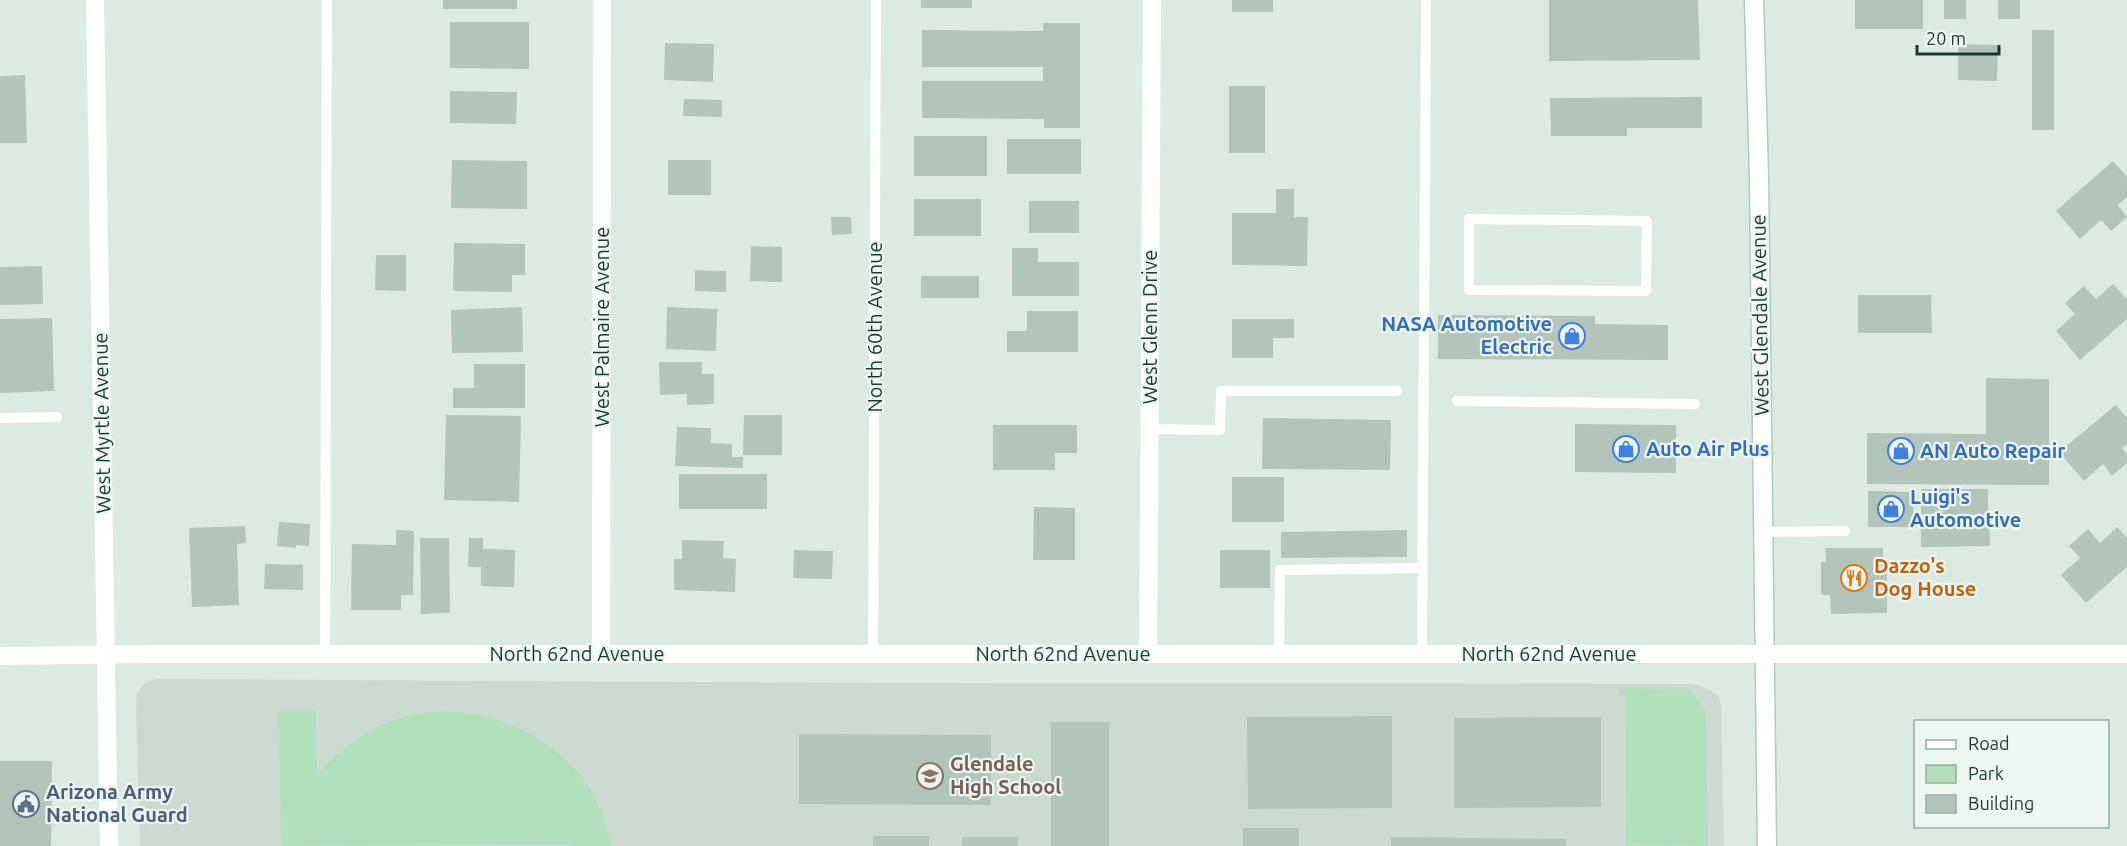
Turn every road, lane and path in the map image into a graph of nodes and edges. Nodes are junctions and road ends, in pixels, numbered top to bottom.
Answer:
1 (95, 0) edge
2 (327, 0) edge
3 (602, 0) edge
4 (876, 0) edge
5 (1152, 0) edge
6 (1426, 0) edge
7 (1754, 0) edge
8 (1469, 290) joint
9 (1397, 391) dead end
10 (1458, 401) dead end
11 (1695, 404) dead end
12 (57, 417) dead end
13 (0, 418) edge
14 (1150, 429) junction
15 (1845, 531) dead end
16 (1763, 532) junction
17 (1423, 568) junction
18 (326, 654) junction
19 (601, 654) junction
20 (873, 654) junction
21 (1148, 654) junction
22 (1279, 654) junction
23 (1422, 654) junction
24 (1765, 654) junction
25 (2127, 654) edge
26 (106, 655) junction
27 (0, 656) edge
28 (110, 846) edge
29 (1767, 846) edge

1 - 26 street, West Myrtle Avenue
2 - 18 lane
3 - 19 street, West Palmaire Avenue
4 - 20 lane, North 60th Avenue
5 - 14 street, West Glenn Drive
6 - 17 lane
7 - 16 street, West Glendale Avenue
8 - 8 lane
9 - 14 lane
10 - 11 lane
12 - 13 lane
14 - 21 street, West Glenn Drive
15 - 16 lane
16 - 24 street, West Glendale Avenue
17 - 22 lane
17 - 23 lane
18 - 19 street, North 62nd Avenue
18 - 26 street, North 62nd Avenue
19 - 20 street, North 62nd Avenue
20 - 21 street, North 62nd Avenue
21 - 22 street, North 62nd Avenue
22 - 23 street, North 62nd Avenue
23 - 24 street, North 62nd Avenue
24 - 25 street, North 62nd Avenue
24 - 29 street, West Glendale Avenue
26 - 27 street, North 62nd Avenue
26 - 28 street, West Myrtle Avenue

